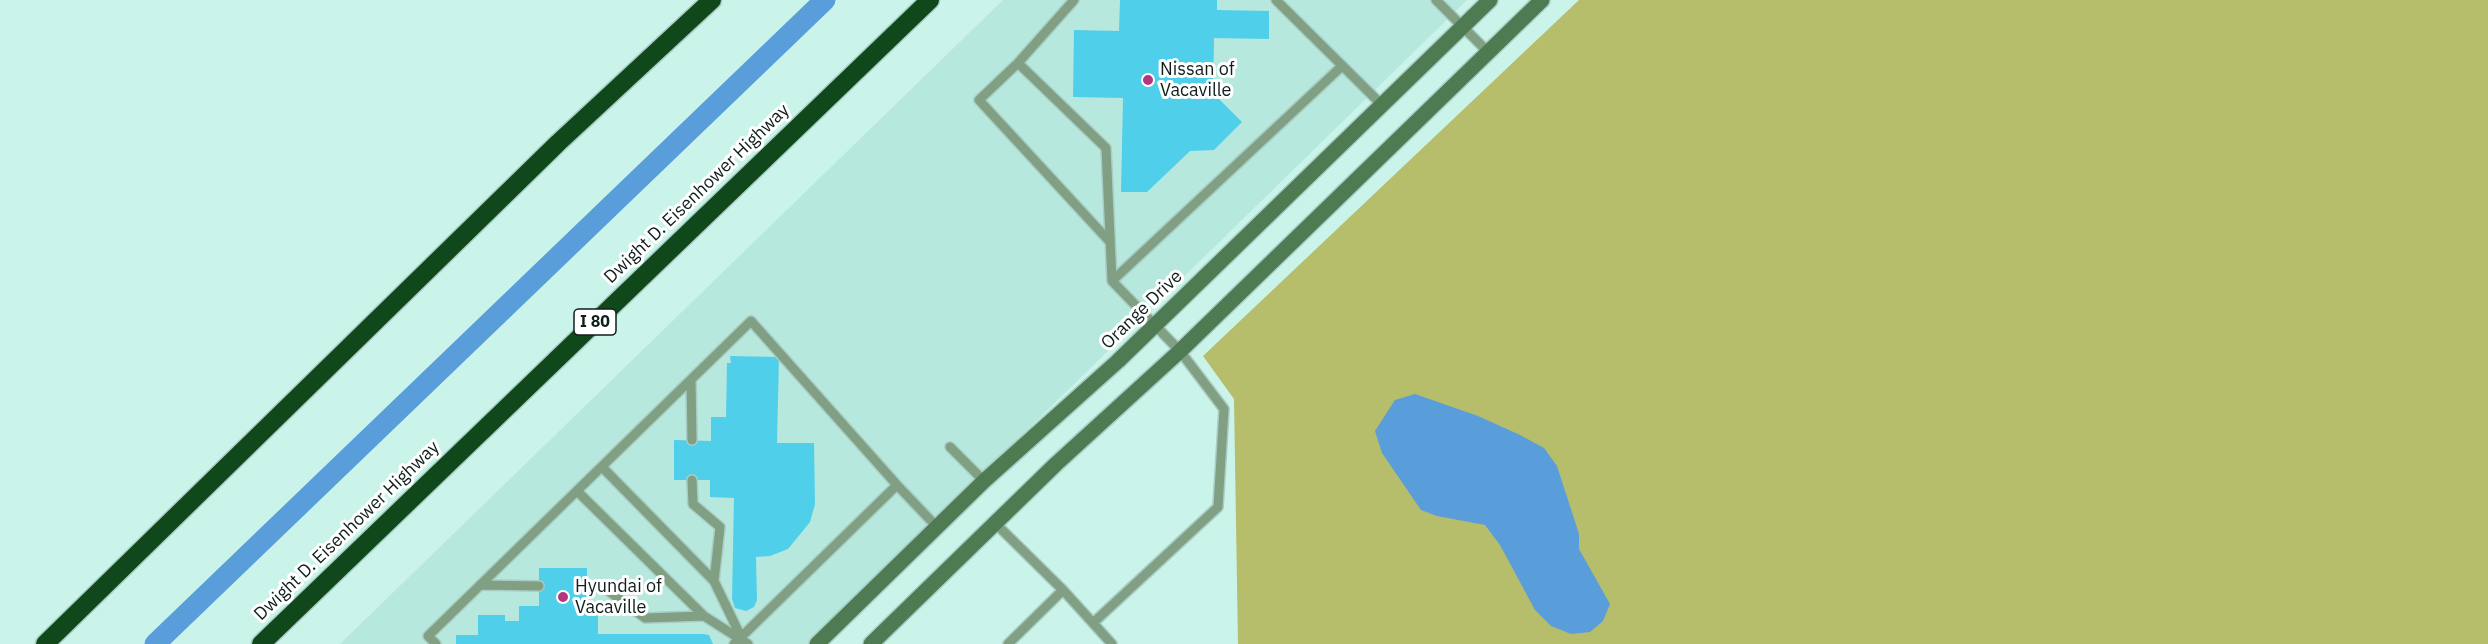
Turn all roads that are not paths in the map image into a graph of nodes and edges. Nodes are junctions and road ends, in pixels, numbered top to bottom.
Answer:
1 (712, 0) edge
2 (930, 0) edge
3 (1074, 0) edge
4 (1276, 0) edge
5 (1436, 0) edge
6 (1490, 0) edge
7 (1542, 0) edge
8 (1463, 26) junction
9 (1488, 52) junction
10 (1018, 63) junction
11 (1342, 66) junction
12 (1382, 105) junction
13 (1110, 242) junction
14 (1112, 281) junction
15 (1155, 325) junction
16 (1180, 351) junction
17 (691, 380) junction
18 (692, 440) dead end
19 (950, 447) dead end
20 (602, 467) junction
21 (692, 480) dead end
22 (984, 481) junction
23 (897, 485) junction
24 (577, 491) junction
25 (995, 523) junction
26 (937, 527) junction
27 (714, 581) junction
28 (480, 585) junction
29 (539, 586) dead end
30 (587, 588) dead end
31 (1063, 590) junction
32 (704, 616) junction
33 (1093, 623) junction
34 (741, 642) edge
35 (45, 644) edge
36 (261, 644) edge
37 (436, 644) edge
38 (817, 644) edge
39 (871, 644) edge
40 (1008, 644) edge
41 (1112, 644) edge

1 - 35 highway
2 - 36 highway, Dwight D. Eisenhower Highway / I 80
3 - 10 lane
4 - 11 lane
5 - 8 lane
6 - 8 street, Orange Drive
7 - 9 street
8 - 9 lane
8 - 12 street, Orange Drive
9 - 16 street
10 - 13 lane
10 - 13 lane
11 - 12 lane
11 - 14 lane
12 - 15 street, Orange Drive
13 - 14 lane
14 - 15 lane
15 - 16 lane
15 - 22 street, Orange Drive
16 - 25 street
16 - 33 lane
17 - 18 lane
17 - 20 lane
17 - 23 lane
19 - 22 lane
20 - 24 lane
20 - 27 lane
21 - 27 lane
22 - 26 street, Orange Drive
23 - 26 lane
23 - 34 lane
24 - 28 lane
24 - 32 lane
25 - 31 lane
25 - 39 street
26 - 38 street, Orange Drive
27 - 34 lane
28 - 29 lane
28 - 37 lane
30 - 32 lane
31 - 33 lane
31 - 40 lane
32 - 34 lane
33 - 41 lane

